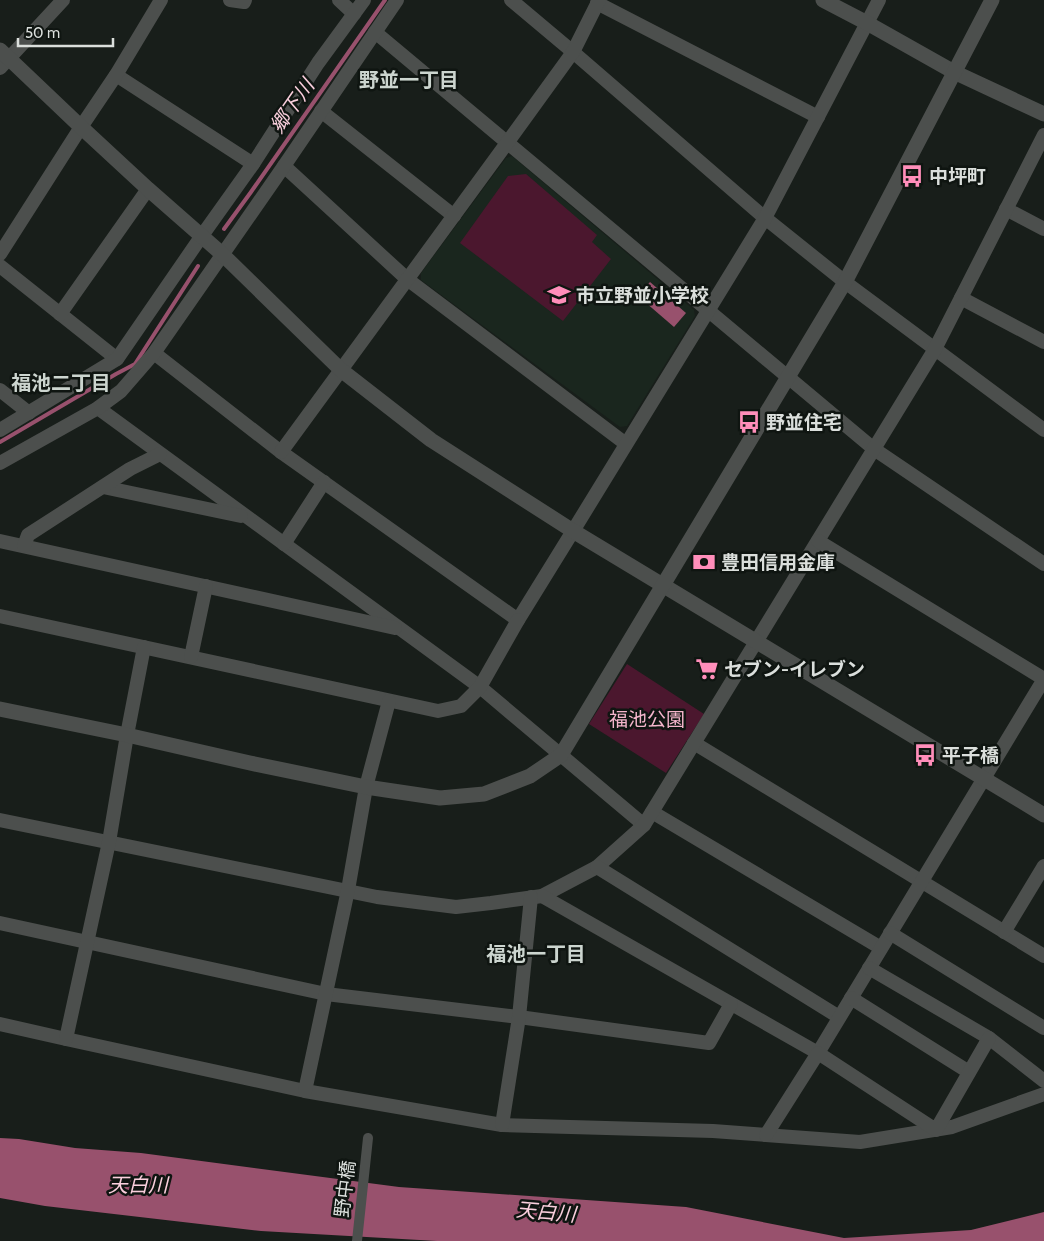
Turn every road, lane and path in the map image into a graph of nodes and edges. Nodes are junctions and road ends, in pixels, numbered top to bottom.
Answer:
1 (63, 0) edge
2 (161, 0) edge
3 (230, 0) edge
4 (245, 0) edge
5 (338, 0) edge
6 (364, 0) edge
7 (397, 0) edge
8 (511, 0) edge
9 (823, 0) edge
10 (879, 0) edge
11 (992, 0) edge
12 (598, 2) edge
13 (354, 14) junction
14 (867, 23) junction
15 (375, 32) junction
16 (573, 52) junction
17 (3, 59) edge
18 (954, 72) junction
19 (116, 75) junction
20 (321, 111) junction
21 (1044, 114) edge
22 (818, 117) junction
23 (81, 127) junction
24 (1044, 135) edge
25 (508, 143) junction
26 (253, 164) junction
27 (284, 166) junction
28 (148, 189) junction
29 (1006, 209) junction
30 (454, 216) junction
31 (765, 218) junction
32 (1044, 229) edge
33 (201, 236) junction
34 (0, 254) edge
35 (222, 254) junction
36 (0, 266) edge
37 (407, 279) junction
38 (845, 282) junction
39 (961, 298) junction
40 (708, 311) junction
41 (60, 314) junction
42 (1044, 342) edge
43 (935, 349) junction
44 (154, 353) junction
45 (117, 360) junction
46 (341, 370) junction
47 (787, 377) junction
48 (0, 390) edge
49 (98, 408) junction
50 (28, 413) junction
51 (0, 430) edge
52 (1044, 430) edge
53 (626, 444) junction
54 (874, 449) junction
55 (281, 452) junction
56 (160, 454) junction
57 (0, 463) edge
58 (324, 482) junction
59 (103, 487) junction
60 (247, 517) junction
61 (573, 531) junction
62 (0, 541) edge
63 (818, 541) junction
64 (284, 544) junction
65 (24, 546) junction
66 (1044, 564) edge
67 (663, 584) junction
68 (206, 586) junction
69 (0, 616) edge
70 (518, 620) junction
71 (401, 629) junction
72 (756, 641) junction
73 (144, 647) junction
74 (191, 657) junction
75 (480, 687) junction
76 (389, 701) junction
77 (0, 709) edge
78 (127, 735) junction
79 (694, 743) junction
80 (560, 755) junction
81 (984, 778) junction
82 (366, 786) junction
83 (652, 812) junction
84 (1044, 815) edge
85 (0, 820) edge
86 (644, 825) junction
87 (109, 842) junction
88 (1044, 866) edge
89 (597, 867) junction
90 (921, 881) junction
91 (1039, 886) edge
92 (348, 890) junction
93 (537, 897) junction
94 (0, 923) edge
95 (1004, 932) junction
96 (890, 933) junction
97 (88, 942) junction
98 (881, 948) junction
99 (1044, 956) edge
100 (869, 968) junction
101 (326, 994) junction
102 (851, 998) junction
103 (731, 1004) junction
104 (519, 1017) junction
105 (839, 1017) junction
106 (0, 1024) edge
107 (1044, 1028) edge
108 (989, 1038) junction
109 (66, 1039) junction
110 (818, 1053) junction
111 (969, 1072) junction
112 (1044, 1081) edge
113 (305, 1090) junction
114 (1044, 1094) edge
115 (502, 1125) junction
116 (936, 1130) junction
117 (766, 1135) junction
118 (368, 1140) dead end
119 (357, 1241) edge

1 - 17 street
2 - 19 street
3 - 4 street
5 - 13 street
6 - 13 street
7 - 15 street
8 - 16 street
9 - 14 street
10 - 14 street
11 - 18 street
12 - 16 street
12 - 22 street
13 - 26 street
14 - 18 street
14 - 22 street
15 - 20 street
15 - 25 street
16 - 25 street
16 - 31 street
17 - 23 street
18 - 21 street
18 - 38 street
19 - 23 street
19 - 26 street
20 - 27 street
20 - 30 street
22 - 31 street
23 - 28 street
23 - 34 street
24 - 29 street
25 - 30 street
25 - 40 street
26 - 33 street
27 - 35 street
27 - 37 street
28 - 33 street
28 - 41 street
29 - 32 street
29 - 39 street
30 - 37 street
31 - 38 street
31 - 40 street
33 - 35 street
33 - 45 street
35 - 44 street
35 - 46 street
36 - 41 street
37 - 46 street
37 - 53 street
38 - 43 street
38 - 47 street
39 - 42 street
39 - 43 street
40 - 47 street
40 - 53 street
41 - 45 street
43 - 52 street
43 - 54 street
44 - 49 street
44 - 55 street
45 - 50 street
46 - 55 street
46 - 61 street
47 - 54 street
47 - 67 street
48 - 50 street
49 - 56 street
49 - 57 street
50 - 51 street
53 - 61 street
54 - 63 street
54 - 66 street
55 - 58 street
56 - 59 street
56 - 60 street
58 - 64 street
58 - 70 street
59 - 60 street
59 - 65 street
60 - 64 street
61 - 67 street
61 - 70 street
62 - 65 street
63 - 72 street
63 - 81 street
64 - 71 street
65 - 68 street
67 - 72 street
67 - 80 street
68 - 71 street
68 - 74 street
69 - 73 street
70 - 75 street
71 - 75 street
72 - 79 street
72 - 81 street
73 - 74 street
73 - 78 street
74 - 76 street
75 - 76 street
75 - 80 street
76 - 82 street
77 - 78 street
78 - 82 street
78 - 87 street
79 - 83 street
79 - 90 street
80 - 82 street
80 - 86 street
81 - 84 street
81 - 90 street
82 - 92 street
83 - 86 street
83 - 98 street
85 - 87 street
86 - 89 street
87 - 92 street
87 - 97 street
88 - 91 street
89 - 93 street
89 - 105 street
90 - 95 street
90 - 96 street
91 - 95 street
92 - 93 street
92 - 101 street
93 - 103 street
93 - 104 street
94 - 97 street
95 - 99 street
96 - 98 street
96 - 107 street
97 - 101 street
97 - 109 street
98 - 100 street
100 - 102 street
100 - 108 street
101 - 104 street
101 - 113 street
102 - 105 street
102 - 111 street
103 - 104 street
103 - 110 street
104 - 115 street
105 - 110 street
106 - 109 street
108 - 111 street
108 - 112 street
109 - 113 street
110 - 116 street
110 - 117 street
111 - 116 street
113 - 115 street
114 - 116 street
115 - 117 street
116 - 117 street
118 - 119 street, 野中橋

